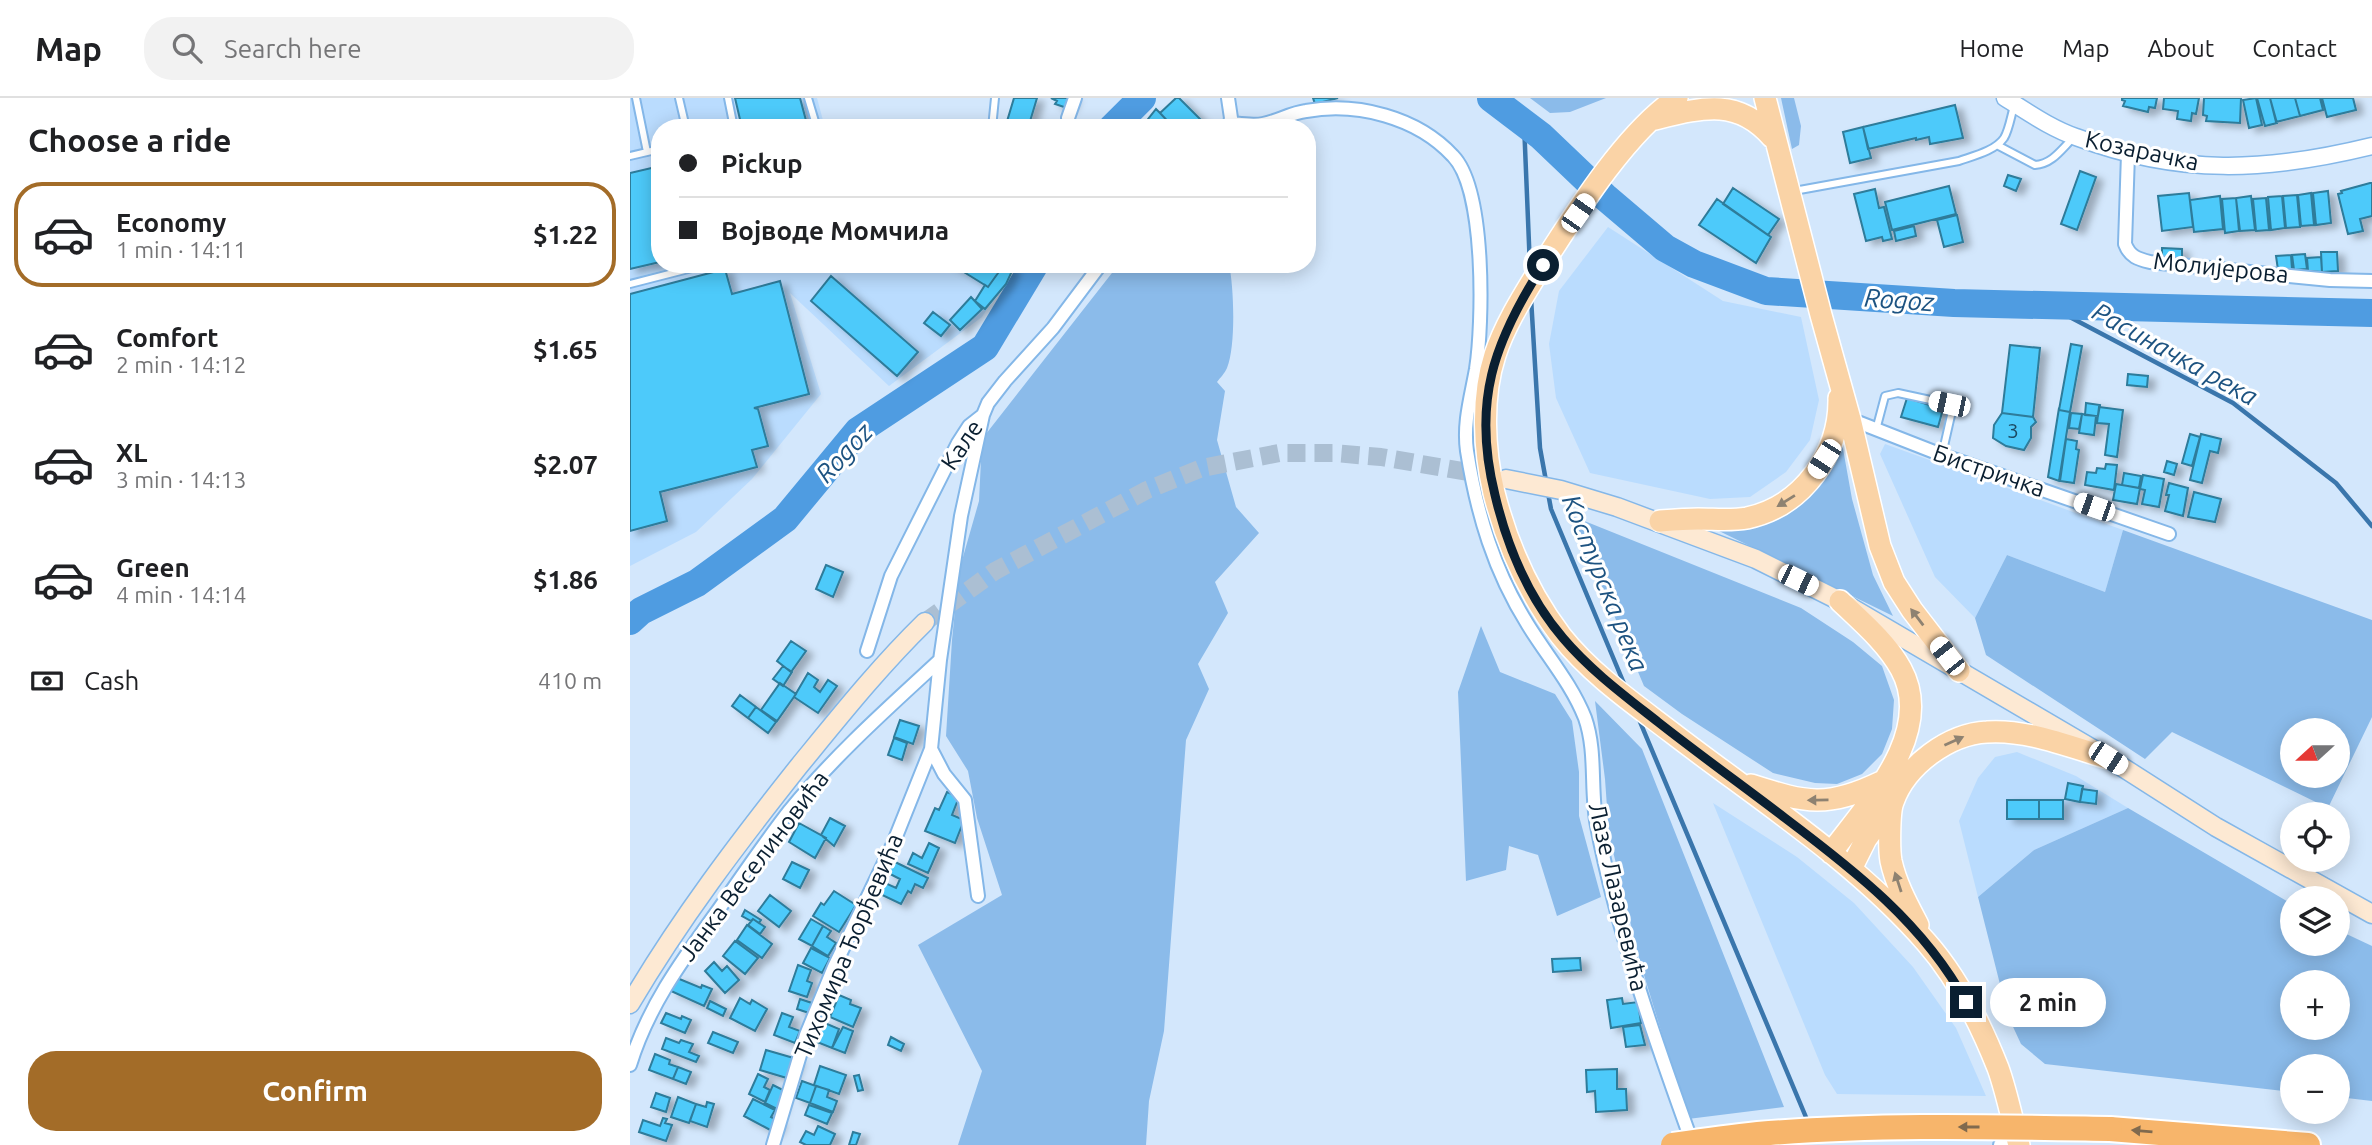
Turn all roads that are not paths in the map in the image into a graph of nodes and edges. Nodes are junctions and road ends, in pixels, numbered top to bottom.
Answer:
1 (636, 98) edge
2 (679, 98) edge
3 (728, 98) edge
4 (808, 98) edge
5 (995, 98) edge
6 (1075, 98) edge
7 (1228, 98) edge
8 (1677, 98) edge
9 (1765, 98) edge
10 (1727, 100) edge
11 (2010, 101) edge
12 (1068, 118) dead end
13 (683, 119) edge
14 (732, 119) edge
15 (814, 119) edge
16 (993, 119) edge
17 (1230, 119) edge
18 (1280, 119) edge
19 (1649, 120) junction
20 (2074, 137) junction
21 (1997, 145) junction
22 (1778, 146) junction
23 (2372, 146) edge
24 (651, 151) edge
25 (647, 152) junction
26 (2128, 154) junction
27 (630, 156) edge
28 (1789, 192) junction
29 (673, 273) edge
30 (1094, 273) edge
31 (2372, 281) edge
32 (630, 284) edge
33 (1839, 378) junction
34 (983, 415) junction
35 (1850, 419) junction
36 (1876, 430) junction
37 (1942, 454) junction
38 (1513, 480) tunnel mouth
39 (1660, 521) junction
40 (2169, 534) dead end
41 (1840, 601) junction
42 (925, 622) tunnel mouth
43 (867, 651) dead end
44 (940, 660) junction
45 (1959, 671) junction
46 (931, 749) junction
47 (2108, 758) junction
48 (1733, 779) junction
49 (1883, 781) junction
50 (1892, 803) junction
51 (1831, 853) junction
52 (1852, 869) junction
53 (978, 896) dead end
54 (2372, 914) edge
55 (1928, 944) junction
56 (630, 1004) edge
57 (630, 1065) edge
58 (2011, 1140) edge
59 (774, 1145) edge
60 (1673, 1145) edge
61 (1693, 1145) edge
62 (2308, 1145) edge

1 - 25 lane
2 - 13 lane
3 - 14 lane
4 - 15 lane
5 - 16 lane
6 - 12 street
7 - 17 street
8 - 19 main road
9 - 22 main road
10 - 19 main road
10 - 22 main road
11 - 20 street, Козарачка
11 - 21 lane
18 - 61 street, Лазе Лазаревића
19 - 48 main road
20 - 21 lane
20 - 26 street, Козарачка
21 - 28 lane
22 - 28 main road
23 - 26 street, Козарачка
24 - 25 lane
25 - 27 lane
26 - 31 street, Молијерова
28 - 33 main road
29 - 32 lane
30 - 34 street, Кале
33 - 35 main road
33 -> 39 main road
34 - 43 street, Кале
34 - 44 street, Тихомира Ђорђевића
35 - 36 street, Бистричка
45 -> 35 main road
36 - 37 street, Бистричка
36 - 37 lane
37 - 40 street, Бистричка
38 - 39 main road
39 - 41 main road
41 - 45 main road
41 - 49 main road
42 - 56 main road
44 - 46 street, Тихомира Ђорђевића
44 - 57 street, Јанка Веселиновића
45 - 47 main road
46 - 53 street
46 - 59 street, Тихомира Ђорђевића
50 -> 47 main road
47 - 54 main road
49 -> 48 main road
48 - 51 main road
49 - 51 main road
50 - 52 main road
55 -> 50 main road
51 - 52 main road
52 - 55 main road
55 - 58 main road
62 -> 60 highway, bridge

